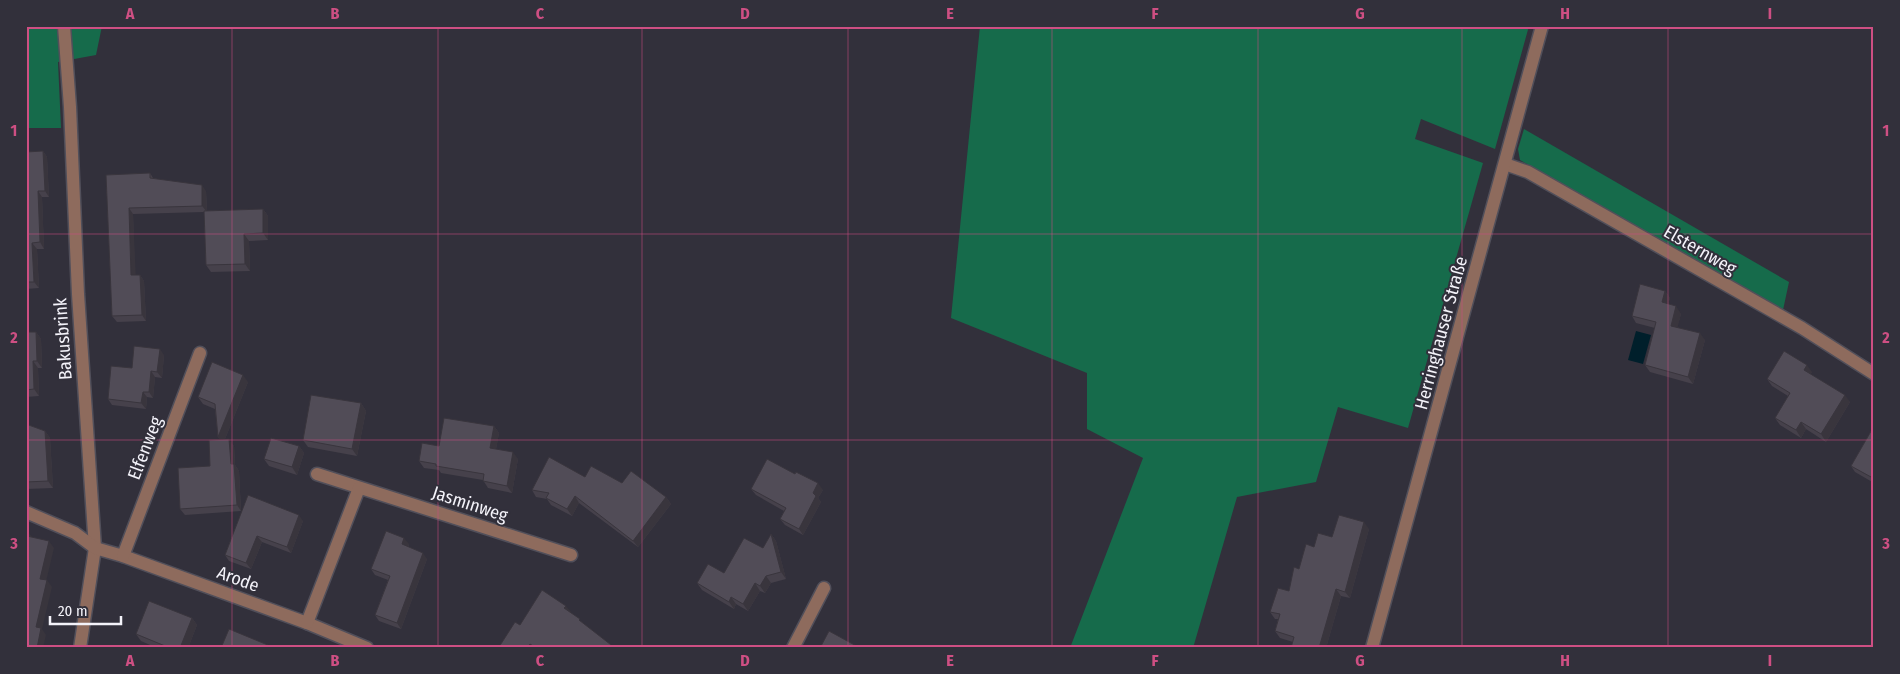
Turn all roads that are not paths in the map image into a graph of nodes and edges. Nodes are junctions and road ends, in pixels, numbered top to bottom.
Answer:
1 (64, 26) edge
2 (1542, 26) edge
3 (1505, 164) junction
4 (200, 353) dead end
5 (1874, 374) edge
6 (318, 474) dead end
7 (359, 488) junction
8 (26, 512) edge
9 (95, 548) junction
10 (571, 555) dead end
11 (123, 556) junction
12 (824, 588) dead end
13 (307, 623) junction
14 (80, 648) edge
15 (368, 648) edge
16 (793, 648) edge
17 (1372, 648) edge

1 - 9 street, Bakusbrink
2 - 3 street, Herringhauser Straße
3 - 5 street, Elsternweg
3 - 17 street, Herringhauser Straße
4 - 11 street, Elfenweg
6 - 7 street, Jasminweg
7 - 10 street, Jasminweg
7 - 13 street
8 - 9 street
9 - 11 street, Arode
9 - 14 street, Bakusbrink
11 - 13 street, Arode
12 - 16 street
13 - 15 street, Arode

